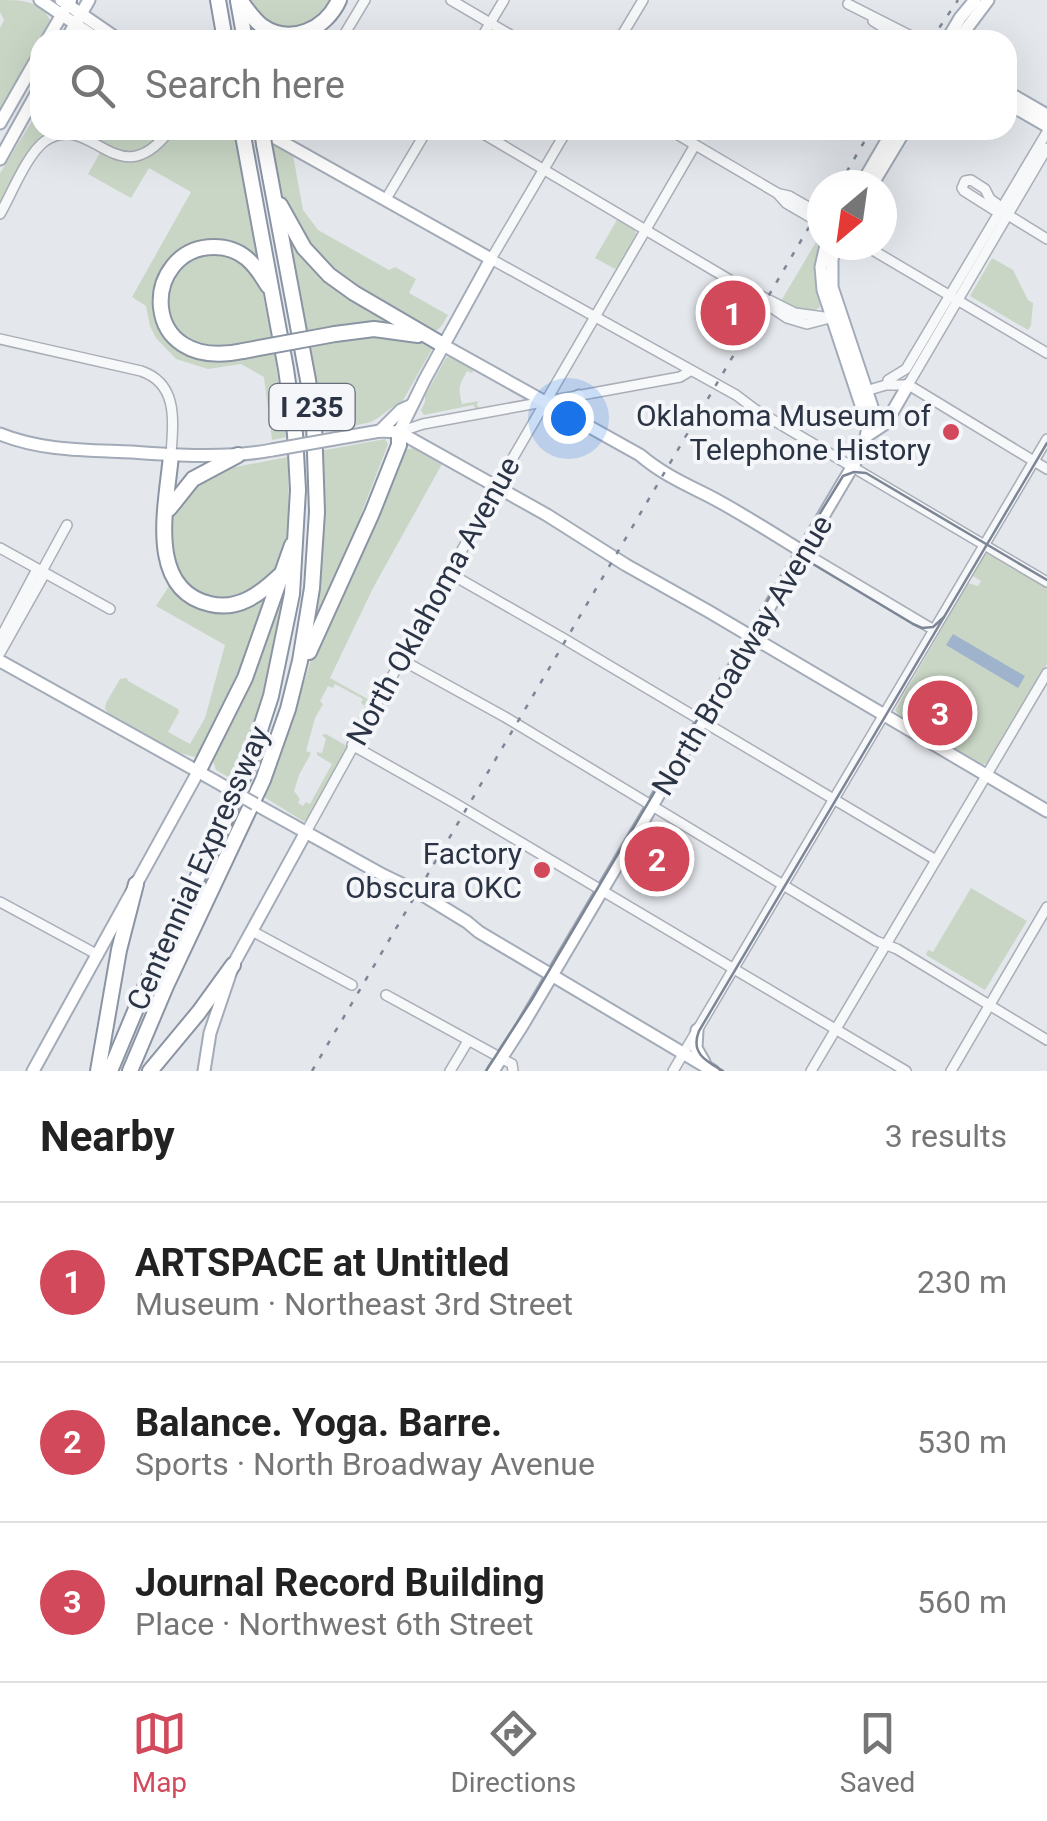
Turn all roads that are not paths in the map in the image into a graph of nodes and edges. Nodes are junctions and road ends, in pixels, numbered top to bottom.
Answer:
1 (40, 0) edge
2 (92, 0) edge
3 (218, 0) edge
4 (239, 0) edge
5 (340, 0) edge
6 (365, 0) edge
7 (452, 0) edge
8 (504, 0) edge
9 (642, 0) edge
10 (975, 0) edge
11 (988, 0) edge
12 (845, 2) edge
13 (70, 8) edge
14 (490, 23) junction
15 (54, 30) edge
16 (96, 30) edge
17 (101, 30) edge
18 (223, 30) edge
19 (244, 30) edge
20 (271, 30) edge
21 (311, 30) edge
22 (347, 30) edge
23 (486, 30) edge
24 (502, 30) edge
25 (625, 30) edge
26 (888, 30) edge
27 (900, 30) edge
28 (952, 30) edge
29 (966, 30) edge
30 (30, 70) edge
31 (1017, 98) edge
32 (30, 105) edge
33 (1017, 109) edge
34 (1047, 115) edge
35 (0, 123) edge
36 (1047, 129) edge
37 (48, 140) edge
38 (86, 140) edge
39 (161, 140) edge
40 (244, 140) edge
41 (263, 140) edge
42 (292, 140) edge
43 (421, 140) edge
44 (494, 140) edge
45 (561, 140) edge
46 (687, 140) edge
47 (889, 140) edge
48 (897, 140) edge
49 (695, 145) junction
50 (1047, 148) edge
51 (0, 159) edge
52 (881, 160) junction
53 (544, 170) junction
54 (873, 170) edge
55 (877, 170) edge
56 (271, 181) junction
57 (777, 193) junction
58 (386, 200) junction
59 (807, 206) edge
60 (1004, 213) junction
61 (0, 214) edge
62 (807, 215) edge
63 (645, 230) junction
64 (1047, 239) edge
65 (491, 258) junction
66 (823, 260) edge
67 (832, 260) edge
68 (889, 260) edge
69 (272, 293) junction
70 (953, 298) junction
71 (594, 316) junction
72 (836, 317) junction
73 (428, 337) junction
74 (0, 339) edge
75 (444, 345) junction
76 (1047, 353) edge
77 (690, 371) junction
78 (888, 380) junction
79 (908, 385) junction
80 (861, 390) junction
81 (579, 396) junction
82 (544, 402) junction
83 (412, 405) junction
84 (578, 420) junction
85 (380, 431) junction
86 (399, 432) junction
87 (0, 434) edge
88 (868, 435) junction
89 (1047, 439) edge
90 (168, 454) junction
91 (238, 455) junction
92 (640, 455) junction
93 (1034, 460) junction
94 (853, 467) junction
95 (1047, 468) edge
96 (497, 487) junction
97 (708, 496) junction
98 (166, 514) junction
99 (67, 525) dead end
100 (297, 530) junction
101 (984, 545) junction
102 (0, 548) edge
103 (803, 552) junction
104 (41, 571) junction
105 (283, 572) junction
106 (448, 573) junction
107 (1047, 582) edge
108 (110, 609) dead end
109 (934, 630) junction
110 (752, 637) junction
111 (0, 639) edge
112 (0, 653) edge
113 (400, 659) junction
114 (0, 662) edge
115 (1047, 673) edge
116 (1037, 691) junction
117 (1047, 697) edge
118 (288, 709) junction
119 (884, 716) junction
120 (702, 721) junction
121 (352, 745) junction
122 (198, 772) junction
123 (986, 776) junction
124 (834, 800) junction
125 (652, 806) junction
126 (1047, 811) edge
127 (306, 832) junction
128 (936, 860) junction
129 (131, 863) dead end
130 (144, 870) junction
131 (136, 884) junction
132 (784, 884) junction
133 (602, 891) junction
134 (0, 902) edge
135 (1047, 908) edge
136 (1043, 923) edge
137 (252, 931) junction
138 (886, 945) junction
139 (98, 955) junction
140 (233, 965) junction
141 (734, 969) junction
142 (552, 975) junction
143 (352, 984) dead end
144 (386, 995) dead end
145 (990, 1005) junction
146 (697, 1030) junction
147 (836, 1030) junction
148 (1047, 1040) edge
149 (468, 1041) junction
150 (683, 1053) junction
151 (501, 1058) junction
152 (712, 1070) edge
153 (33, 1071) edge
154 (98, 1071) edge
155 (110, 1071) edge
156 (130, 1071) edge
157 (150, 1071) edge
158 (204, 1071) edge
159 (450, 1071) edge
160 (493, 1071) edge
161 (513, 1071) edge
162 (672, 1071) edge
163 (812, 1071) edge
164 (906, 1071) edge
165 (952, 1071) edge

1 - 13 main road
2 - 13 main road
2 - 17 main road
3 - 18 highway
4 - 19 highway
4 - 20 highway
5 - 21 highway
6 - 22 street
7 - 14 street
8 - 14 street
9 - 25 street
10 - 28 main road
11 - 29 main road
12 - 26 street
12 - 27 street
13 - 15 main road
13 - 16 main road
14 - 23 street
14 - 24 street
30 - 35 main road
31 - 34 main road
32 - 51 main road
33 - 36 main road
36 - 60 street
37 - 61 street
38 - 39 street
40 - 69 highway, Centennial Expressway / I 235
41 - 56 highway, Centennial Expressway / I 235
42 - 58 main road
43 - 58 street
44 - 53 street
45 - 53 street
46 - 49 street
47 - 52 main road
48 - 52 main road
49 - 57 street
49 - 63 street, North Oklahoma Avenue
50 - 60 street
52 - 54 main road
52 - 55 main road
53 - 63 street
53 - 65 street
56 - 73 highway
56 - 118 highway, Centennial Expressway / I 235
57 - 59 street
57 - 62 street
58 - 65 main road
60 - 64 street
60 - 70 street
63 - 71 street, North Oklahoma Avenue
63 - 72 street
65 - 71 street
65 - 75 main road
66 - 72 main road
67 - 72 main road
68 - 70 street
69 - 73 highway, bridge
69 - 100 highway, Centennial Expressway / I 235
70 - 76 street
70 - 78 street
70 - 79 street
71 - 77 street
71 - 82 street, North Oklahoma Avenue
72 - 80 main road, North Broadway Avenue
73 - 75 highway
74 - 90 street
75 - 82 main road
75 - 83 main road
77 - 81 street
77 - 94 street
78 - 79 street
78 - 80 street
79 - 80 street
79 - 88 main road
79 - 93 street
80 - 88 main road, North Broadway Avenue
81 - 82 street
81 - 84 main road
82 - 84 main road
82 - 86 street
82 - 96 street, North Oklahoma Avenue
83 - 85 main road
83 - 86 main road
84 - 92 main road
85 - 86 main road
85 - 91 main road, bridge
86 - 96 main road
86 - 118 highway
87 - 90 main road
88 - 94 main road, North Broadway Avenue
89 - 93 street
90 - 91 main road
90 - 98 highway
91 - 98 highway
92 - 97 main road
92 - 97 main road
93 - 95 street
93 - 101 street
94 - 101 street
94 - 103 main road, North Broadway Avenue
96 - 106 street, North Oklahoma Avenue
96 - 110 main road
97 - 103 main road
98 - 105 highway
99 - 104 street
100 - 105 highway
100 - 155 highway, Centennial Expressway / I 235
101 - 107 street
101 - 109 street
102 - 104 street
103 - 109 street
103 - 110 main road, North Broadway Avenue
104 - 108 street
104 - 111 street
104 - 112 street
105 - 122 highway
106 - 113 street, North Oklahoma Avenue
106 - 120 street
109 - 119 street
110 - 119 main road
110 - 120 main road, North Broadway Avenue
113 - 121 street, North Oklahoma Avenue
113 - 125 street
114 - 122 main road
115 - 116 street
116 - 117 street
116 - 123 street
118 - 156 highway, Centennial Expressway / I 235
119 - 123 main road
119 - 124 street
120 - 124 street
120 - 125 main road, North Broadway Avenue
121 - 127 street, North Oklahoma Avenue
121 - 133 street
122 - 127 main road, bridge
122 - 130 main road
123 - 126 main road
123 - 128 street
124 - 128 street
124 - 132 street
125 - 132 street
125 - 133 main road, North Broadway Avenue
127 - 137 main road, North Oklahoma Avenue
127 - 142 main road
128 - 138 street
129 - 130 street
130 - 131 main road
131 - 139 main road
131 - 154 highway
132 - 138 street
132 - 141 street
133 - 141 street
133 - 142 main road, North Broadway Avenue
134 - 139 street
135 - 136 street
136 - 145 street
137 - 140 main road, North Oklahoma Avenue
137 - 143 street
138 - 145 street
138 - 147 street
139 - 153 main road
140 - 157 highway
140 - 158 main road, North Oklahoma Avenue
141 - 146 street
141 - 147 street
142 - 150 main road
142 - 151 main road, North Broadway Avenue
144 - 149 street
145 - 148 street
145 - 165 street
146 - 150 street
146 - 152 main road
147 - 163 street
147 - 164 street
149 - 151 street
149 - 159 street
150 - 152 main road
150 - 162 street
151 - 160 main road, North Broadway Avenue
151 - 161 street

